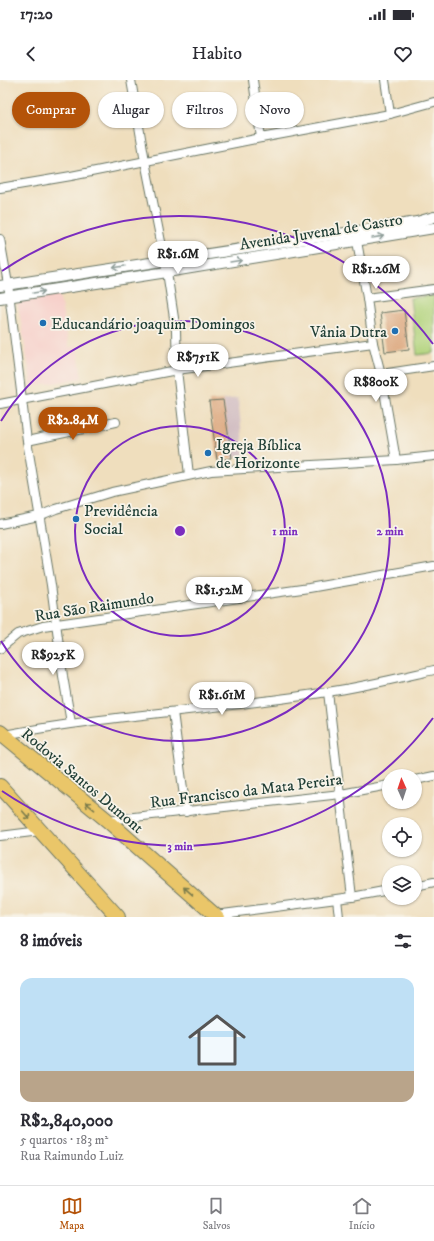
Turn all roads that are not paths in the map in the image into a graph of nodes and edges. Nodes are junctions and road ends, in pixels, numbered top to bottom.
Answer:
1 (131, 80) edge
2 (253, 80) edge
3 (385, 80) edge
4 (434, 102) edge
5 (390, 114) junction
6 (261, 138) junction
7 (145, 161) junction
8 (0, 188) edge
9 (434, 217) edge
10 (434, 228) edge
11 (0, 239) edge
12 (358, 241) junction
13 (165, 260) junction
14 (167, 272) junction
15 (4, 285) edge
16 (434, 289) edge
17 (5, 297) edge
18 (368, 298) junction
19 (373, 343) junction
20 (434, 366) edge
21 (177, 370) junction
22 (381, 374) junction
23 (22, 400) junction
24 (0, 404) edge
25 (116, 422) dead end
26 (26, 441) junction
27 (434, 456) edge
28 (396, 460) junction
29 (188, 475) junction
30 (39, 516) junction
31 (0, 524) edge
32 (434, 566) edge
33 (56, 624) junction
34 (0, 649) edge
35 (434, 670) edge
36 (328, 692) junction
37 (173, 712) junction
38 (71, 723) junction
39 (2, 733) edge
40 (434, 776) edge
41 (422, 779) edge
42 (0, 786) edge
43 (382, 786) edge
44 (341, 794) junction
45 (186, 812) junction
46 (106, 820) junction
47 (40, 831) junction
48 (0, 836) edge
49 (434, 882) edge
50 (422, 885) edge
51 (382, 891) edge
52 (352, 897) junction
53 (337, 899) junction
54 (216, 916) edge
55 (118, 917) edge
56 (339, 917) edge

1 - 7 street
2 - 6 street
3 - 5 street
4 - 5 street
5 - 6 street
6 - 7 street
7 - 8 street
7 - 13 street
9 - 13 street, Avenida Juvenal de Castro
12 -> 10 street, Avenida Juvenal de Castro
11 - 15 street
14 -> 12 street, Avenida Juvenal de Castro
12 - 18 street
13 - 14 street
13 -> 15 street, Avenida Juvenal de Castro
17 -> 14 street, Avenida Juvenal de Castro
14 - 21 street
15 - 17 street
16 - 18 street
17 - 23 street
18 - 19 street
19 - 21 street
19 - 22 street
20 - 22 street
21 - 23 street
21 - 29 street
22 - 28 street
23 - 24 street
23 - 26 street
25 - 26 street
26 - 30 street
27 - 28 street
28 - 29 street
29 - 30 street
30 - 31 street
30 - 33 street
32 - 33 street, Rua São Raimundo
33 - 34 street, Rua São Raimundo
33 - 38 street
35 - 36 street
36 - 37 street
36 - 44 street
37 - 38 street
37 - 45 street
38 - 39 street
46 -> 39 highway, Rodovia Santos Dumont
40 - 41 street
42 -> 47 highway
43 - 44 street, Rua Francisco da Mata Pereira
44 - 45 street, Rua Francisco da Mata Pereira
44 - 52 street
45 - 46 street, Rua Francisco da Mata Pereira
54 -> 46 highway, Rodovia Santos Dumont
47 - 48 street
47 - 55 highway
49 - 50 street
51 - 52 street
52 - 53 street
53 - 54 street
53 - 56 street

